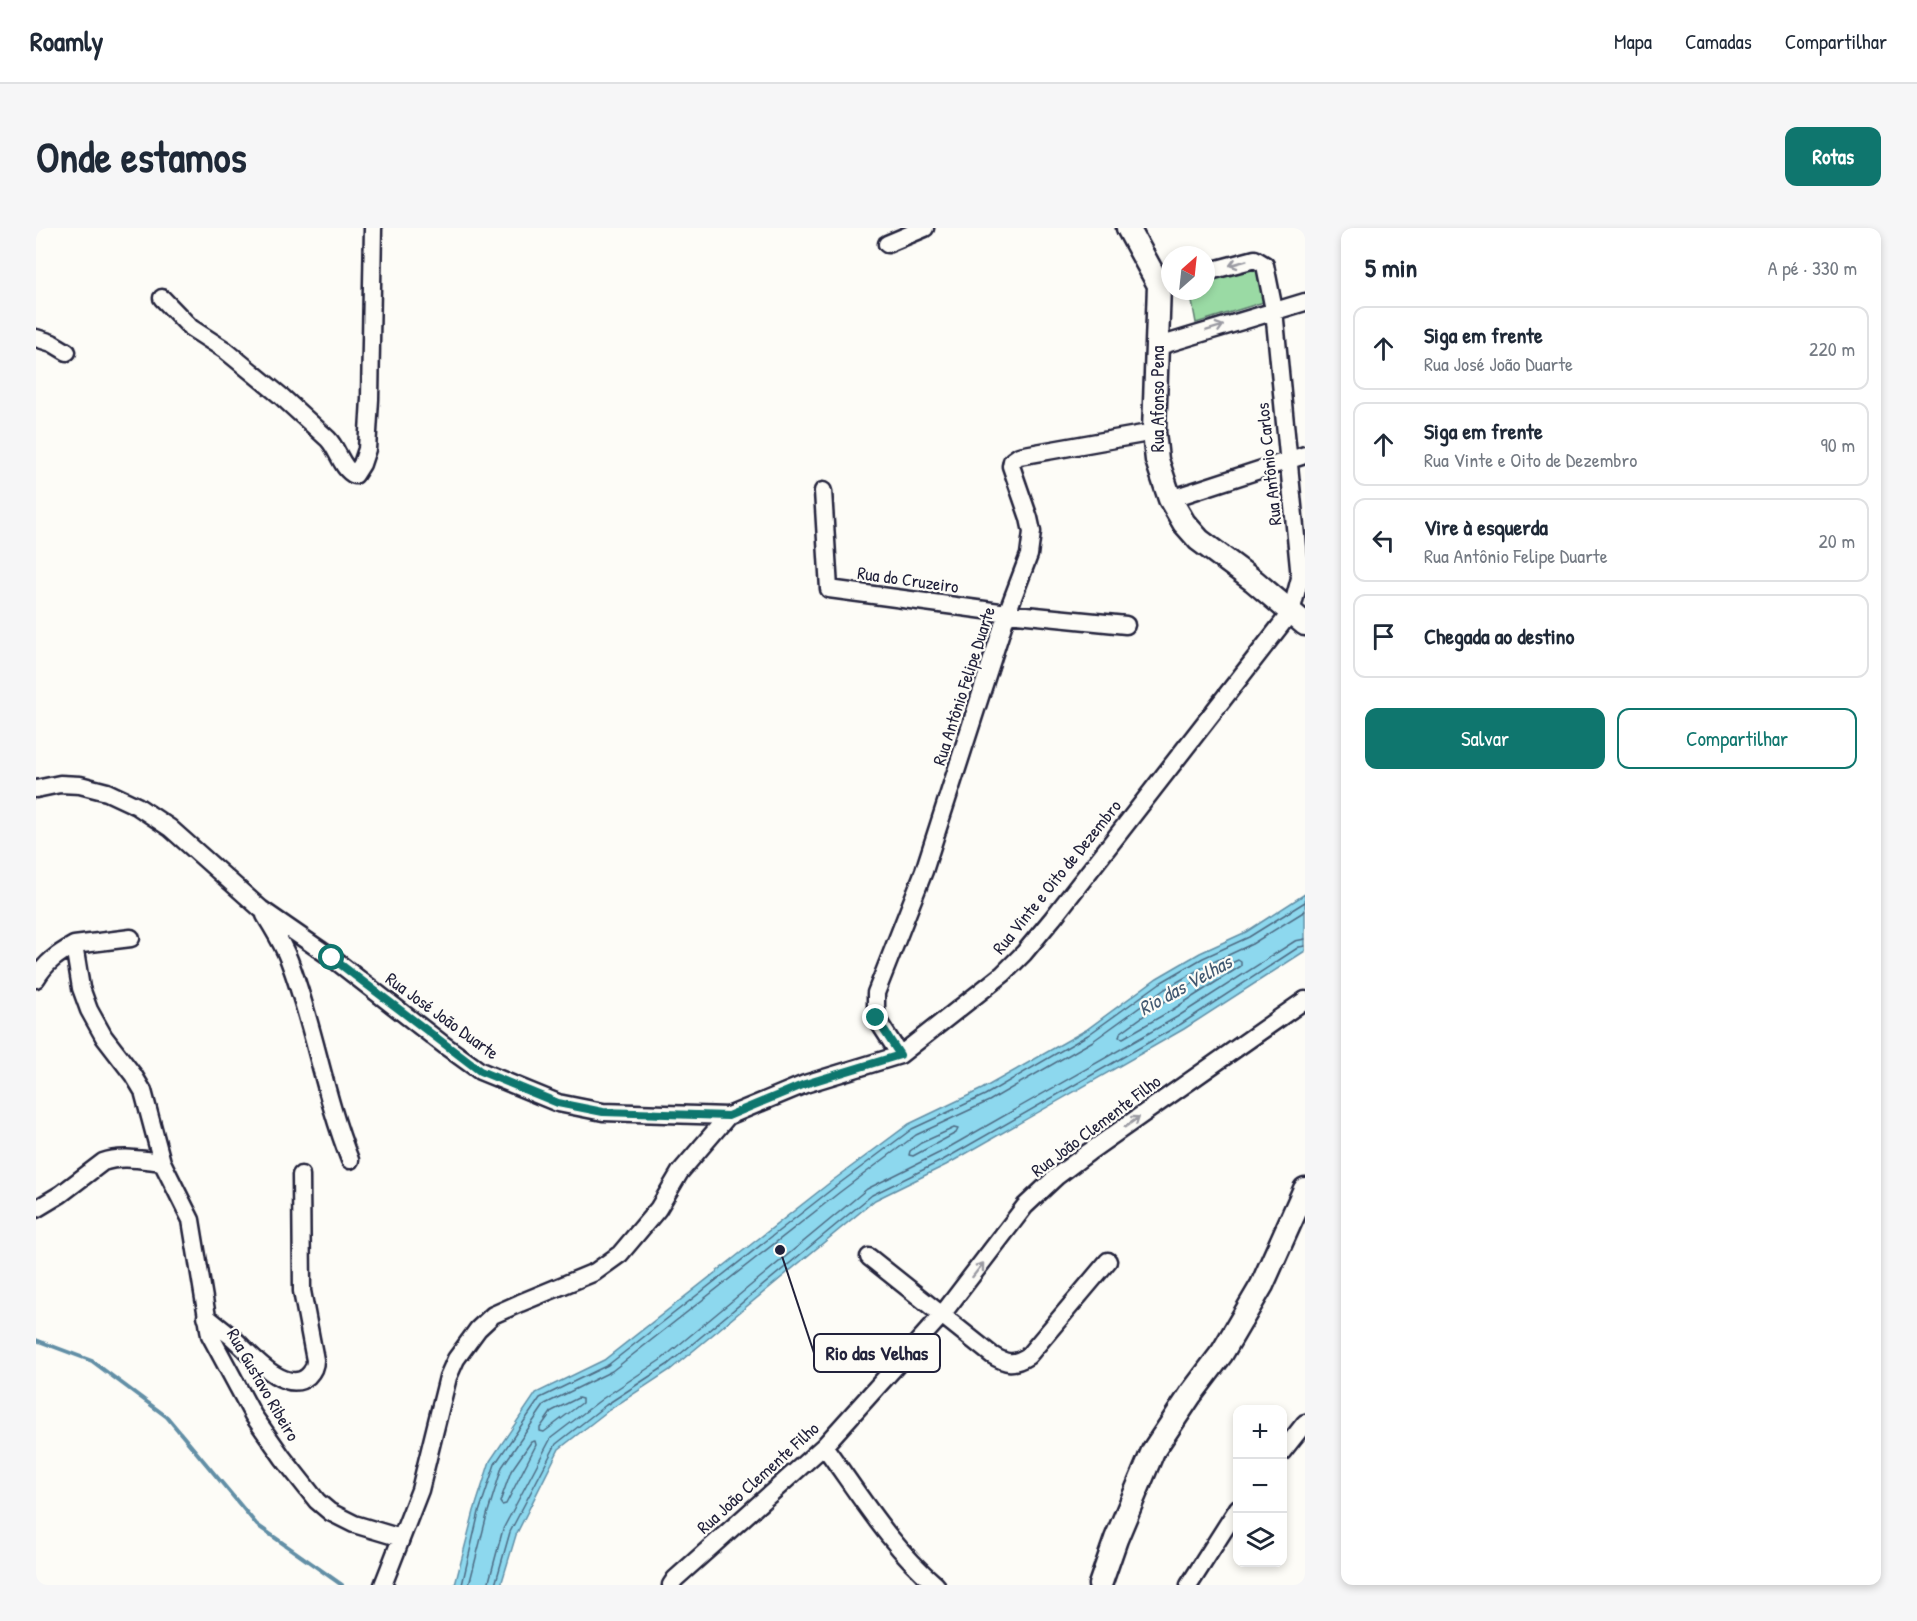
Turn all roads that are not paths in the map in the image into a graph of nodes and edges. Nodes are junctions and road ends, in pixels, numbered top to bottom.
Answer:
1 (373, 228) edge
2 (925, 228) edge
3 (1128, 228) edge
4 (887, 244) dead end
5 (1215, 269) edge
6 (1161, 278) edge
7 (162, 298) dead end
8 (1163, 300) edge
9 (1305, 302) edge
10 (1274, 310) junction
11 (36, 338) edge
12 (1159, 346) junction
13 (67, 352) dead end
14 (1154, 432) junction
15 (1305, 455) edge
16 (1288, 462) junction
17 (823, 491) dead end
18 (1170, 499) junction
19 (1302, 577) edge
20 (1007, 613) junction
21 (1298, 618) edge
22 (1126, 625) dead end
23 (36, 789) edge
24 (261, 909) junction
25 (131, 938) dead end
26 (74, 945) junction
27 (36, 979) edge
28 (1305, 1000) edge
29 (900, 1055) junction
30 (728, 1116) junction
31 (350, 1160) dead end
32 (162, 1162) junction
33 (301, 1175) dead end
34 (1305, 1189) edge
35 (36, 1209) edge
36 (869, 1257) dead end
37 (1108, 1261) dead end
38 (206, 1316) junction
39 (941, 1316) junction
40 (1305, 1423) edge
41 (824, 1446) junction
42 (1287, 1446) edge
43 (1235, 1513) edge
44 (401, 1538) junction
45 (675, 1583) edge
46 (383, 1585) edge
47 (936, 1585) edge
48 (1100, 1585) edge
49 (1190, 1585) edge

1 - 7 street
2 - 4 street
3 - 6 main road, Rua Afonso Pena
10 -> 5 street, Rua Antônio Carlos
8 - 12 main road, Rua Afonso Pena
9 - 10 street
12 -> 10 street
10 - 16 street, Rua Antônio Carlos
11 - 13 street
12 - 14 main road, Rua Afonso Pena
14 - 18 main road, Rua Afonso Pena
14 - 20 street, Rua Antônio Felipe Duarte
15 - 16 street
16 - 18 street
16 - 19 street, Rua Antônio Carlos
17 - 20 street, Rua do Cruzeiro
18 - 21 main road, Rua Afonso Pena
19 - 21 street, Rua Antônio Carlos
20 - 22 street, Rua do Cruzeiro
20 - 29 street, Rua Antônio Felipe Duarte
21 - 29 street, Rua Vinte e Oito de Dezembro
23 - 24 street, Rua José João Duarte
24 - 30 street, Rua José João Duarte
24 - 31 street, Rua José João Duarte
25 - 26 street
26 - 27 street
26 - 32 street, Rua Gustavo Ribeiro
39 -> 28 street, Rua João Clemente Filho
29 - 30 street, Rua Vinte e Oito de Dezembro
30 - 44 street, Rua Vinte e Oito de Dezembro
32 - 35 street
32 - 38 street, Rua Gustavo Ribeiro
33 - 38 street
34 - 48 main road
36 - 39 street
37 - 39 street
38 - 44 street, Rua Gustavo Ribeiro
39 - 41 street, Rua João Clemente Filho
40 - 42 street
41 - 45 street, Rua João Clemente Filho
41 - 47 street
43 - 49 street
44 - 46 street, Rua Vinte e Oito de Dezembro

